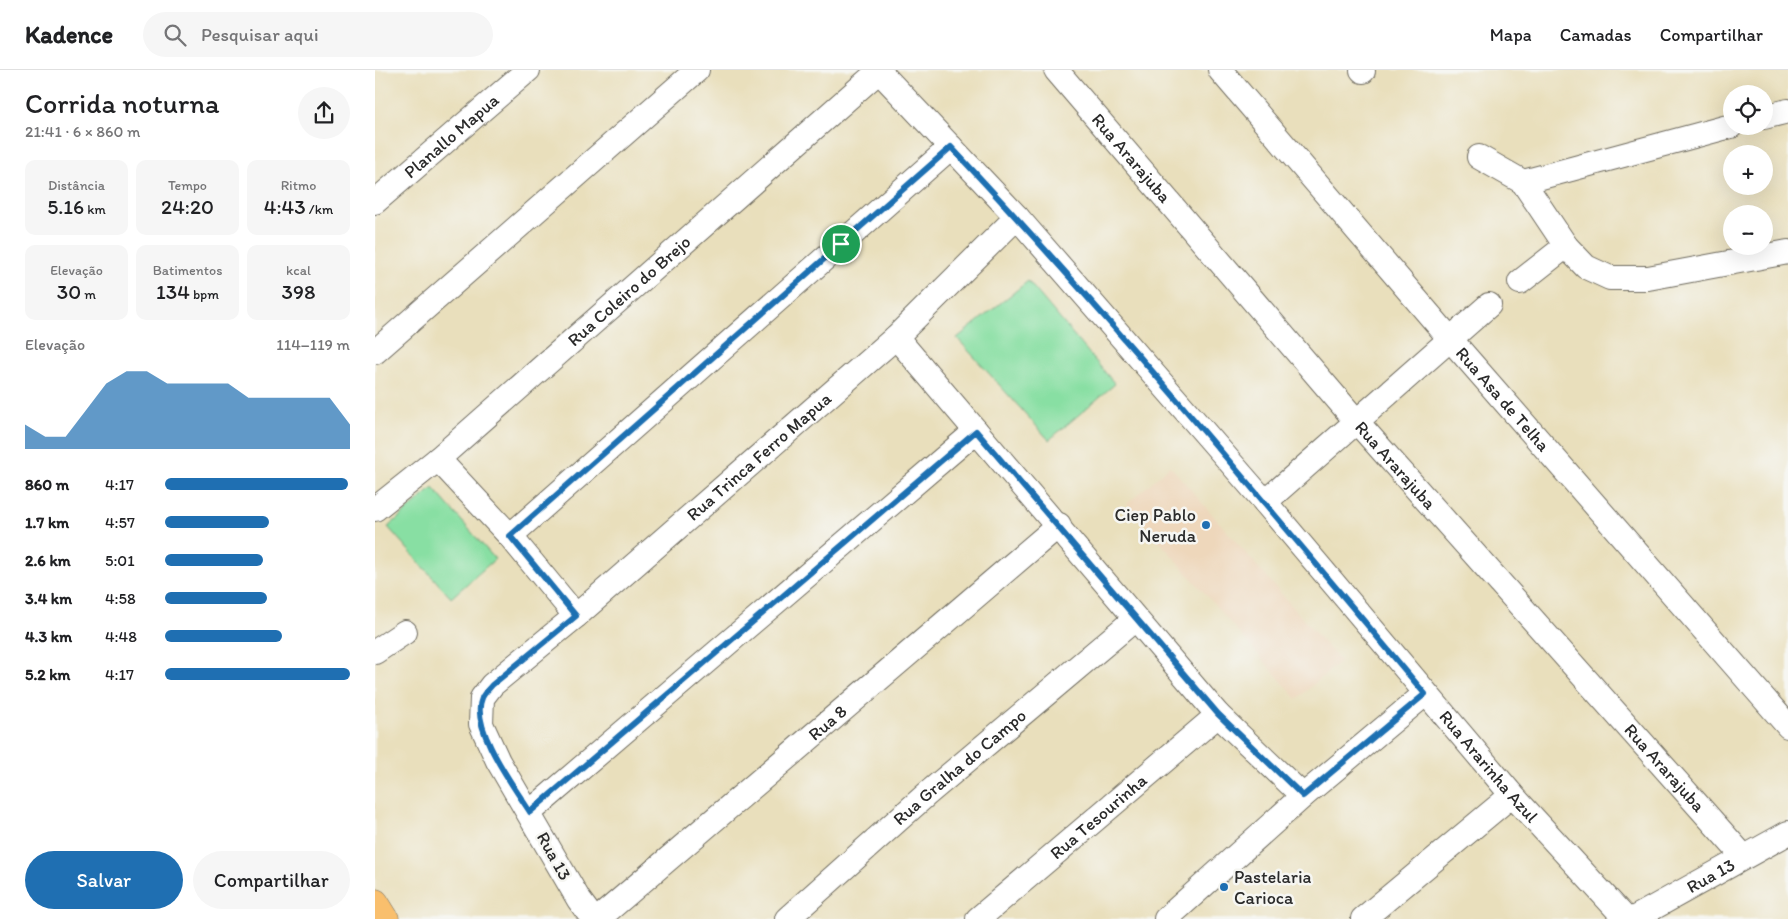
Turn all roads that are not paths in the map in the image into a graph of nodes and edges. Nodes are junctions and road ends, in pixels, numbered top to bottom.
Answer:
1 (528, 70) edge
2 (697, 70) edge
3 (880, 70) edge
4 (1056, 70) edge
5 (1220, 70) edge
6 (1788, 111) edge
7 (1773, 115) edge
8 (1723, 128) edge
9 (951, 147) junction
10 (1479, 157) dead end
11 (1523, 182) junction
12 (375, 202) edge
13 (1017, 217) junction
14 (1566, 246) junction
15 (1788, 252) edge
16 (1520, 282) dead end
17 (1489, 305) dead end
18 (896, 337) junction
19 (1451, 340) junction
20 (375, 352) edge
21 (1357, 422) junction
22 (976, 431) junction
23 (438, 459) junction
24 (1265, 502) junction
25 (375, 509) edge
26 (1059, 525) junction
27 (510, 536) junction
28 (576, 616) junction
29 (1135, 619) junction
30 (405, 632) dead end
31 (375, 652) edge
32 (492, 685) joint
33 (1425, 694) junction
34 (1218, 714) junction
35 (1788, 726) edge
36 (1512, 795) junction
37 (1303, 796) junction
38 (530, 812) junction
39 (1788, 833) edge
40 (1743, 856) junction
41 (375, 903) edge
42 (385, 919) edge
43 (593, 919) edge
44 (598, 919) edge
45 (787, 919) edge
46 (978, 919) edge
47 (1166, 919) edge
48 (1363, 919) edge
49 (1626, 919) edge
50 (1633, 919) edge

1 - 12 street, Planallo Mapua
2 - 20 street
3 - 9 street, Rua Ararinha Azul
3 - 23 street, Rua Coleiro do Brejo
4 - 21 street, Rua Ararajuba
5 - 19 street, Rua Asa de Telha
6 - 7 street
8 - 11 street
9 - 13 street, Rua Ararinha Azul
9 - 27 street
10 - 11 street
11 - 14 street
13 - 18 street, Rua Trinca Ferro Mapua
13 - 24 street, Rua Ararinha Azul
14 - 15 street
14 - 16 street
17 - 19 street
18 - 22 street
18 - 28 street, Rua Trinca Ferro Mapua
19 - 21 street
19 - 35 street, Rua Asa de Telha
21 - 24 street
21 - 40 street, Rua Ararajuba
22 - 26 street
22 - 38 street
23 - 25 street, Rua Coleiro do Brejo
23 - 27 street
24 - 33 street, Rua Ararinha Azul
26 - 29 street
26 - 44 street, Rua 8
27 - 28 street
28 - 32 street, Rua Trinca Ferro Mapua
29 - 34 street
29 - 45 street, Rua Gralha do Campo
30 - 31 street
32 - 38 street, Rua 13
33 - 36 street, Rua Ararinha Azul
33 - 37 street
34 - 37 street
34 - 46 street, Rua Tesourinha
36 - 48 street
36 - 49 street, Rua Ararinha Azul
37 - 47 street
38 - 43 street, Rua 13
39 - 40 street, Rua 13
40 - 50 street, Rua 13
41 - 42 main road

